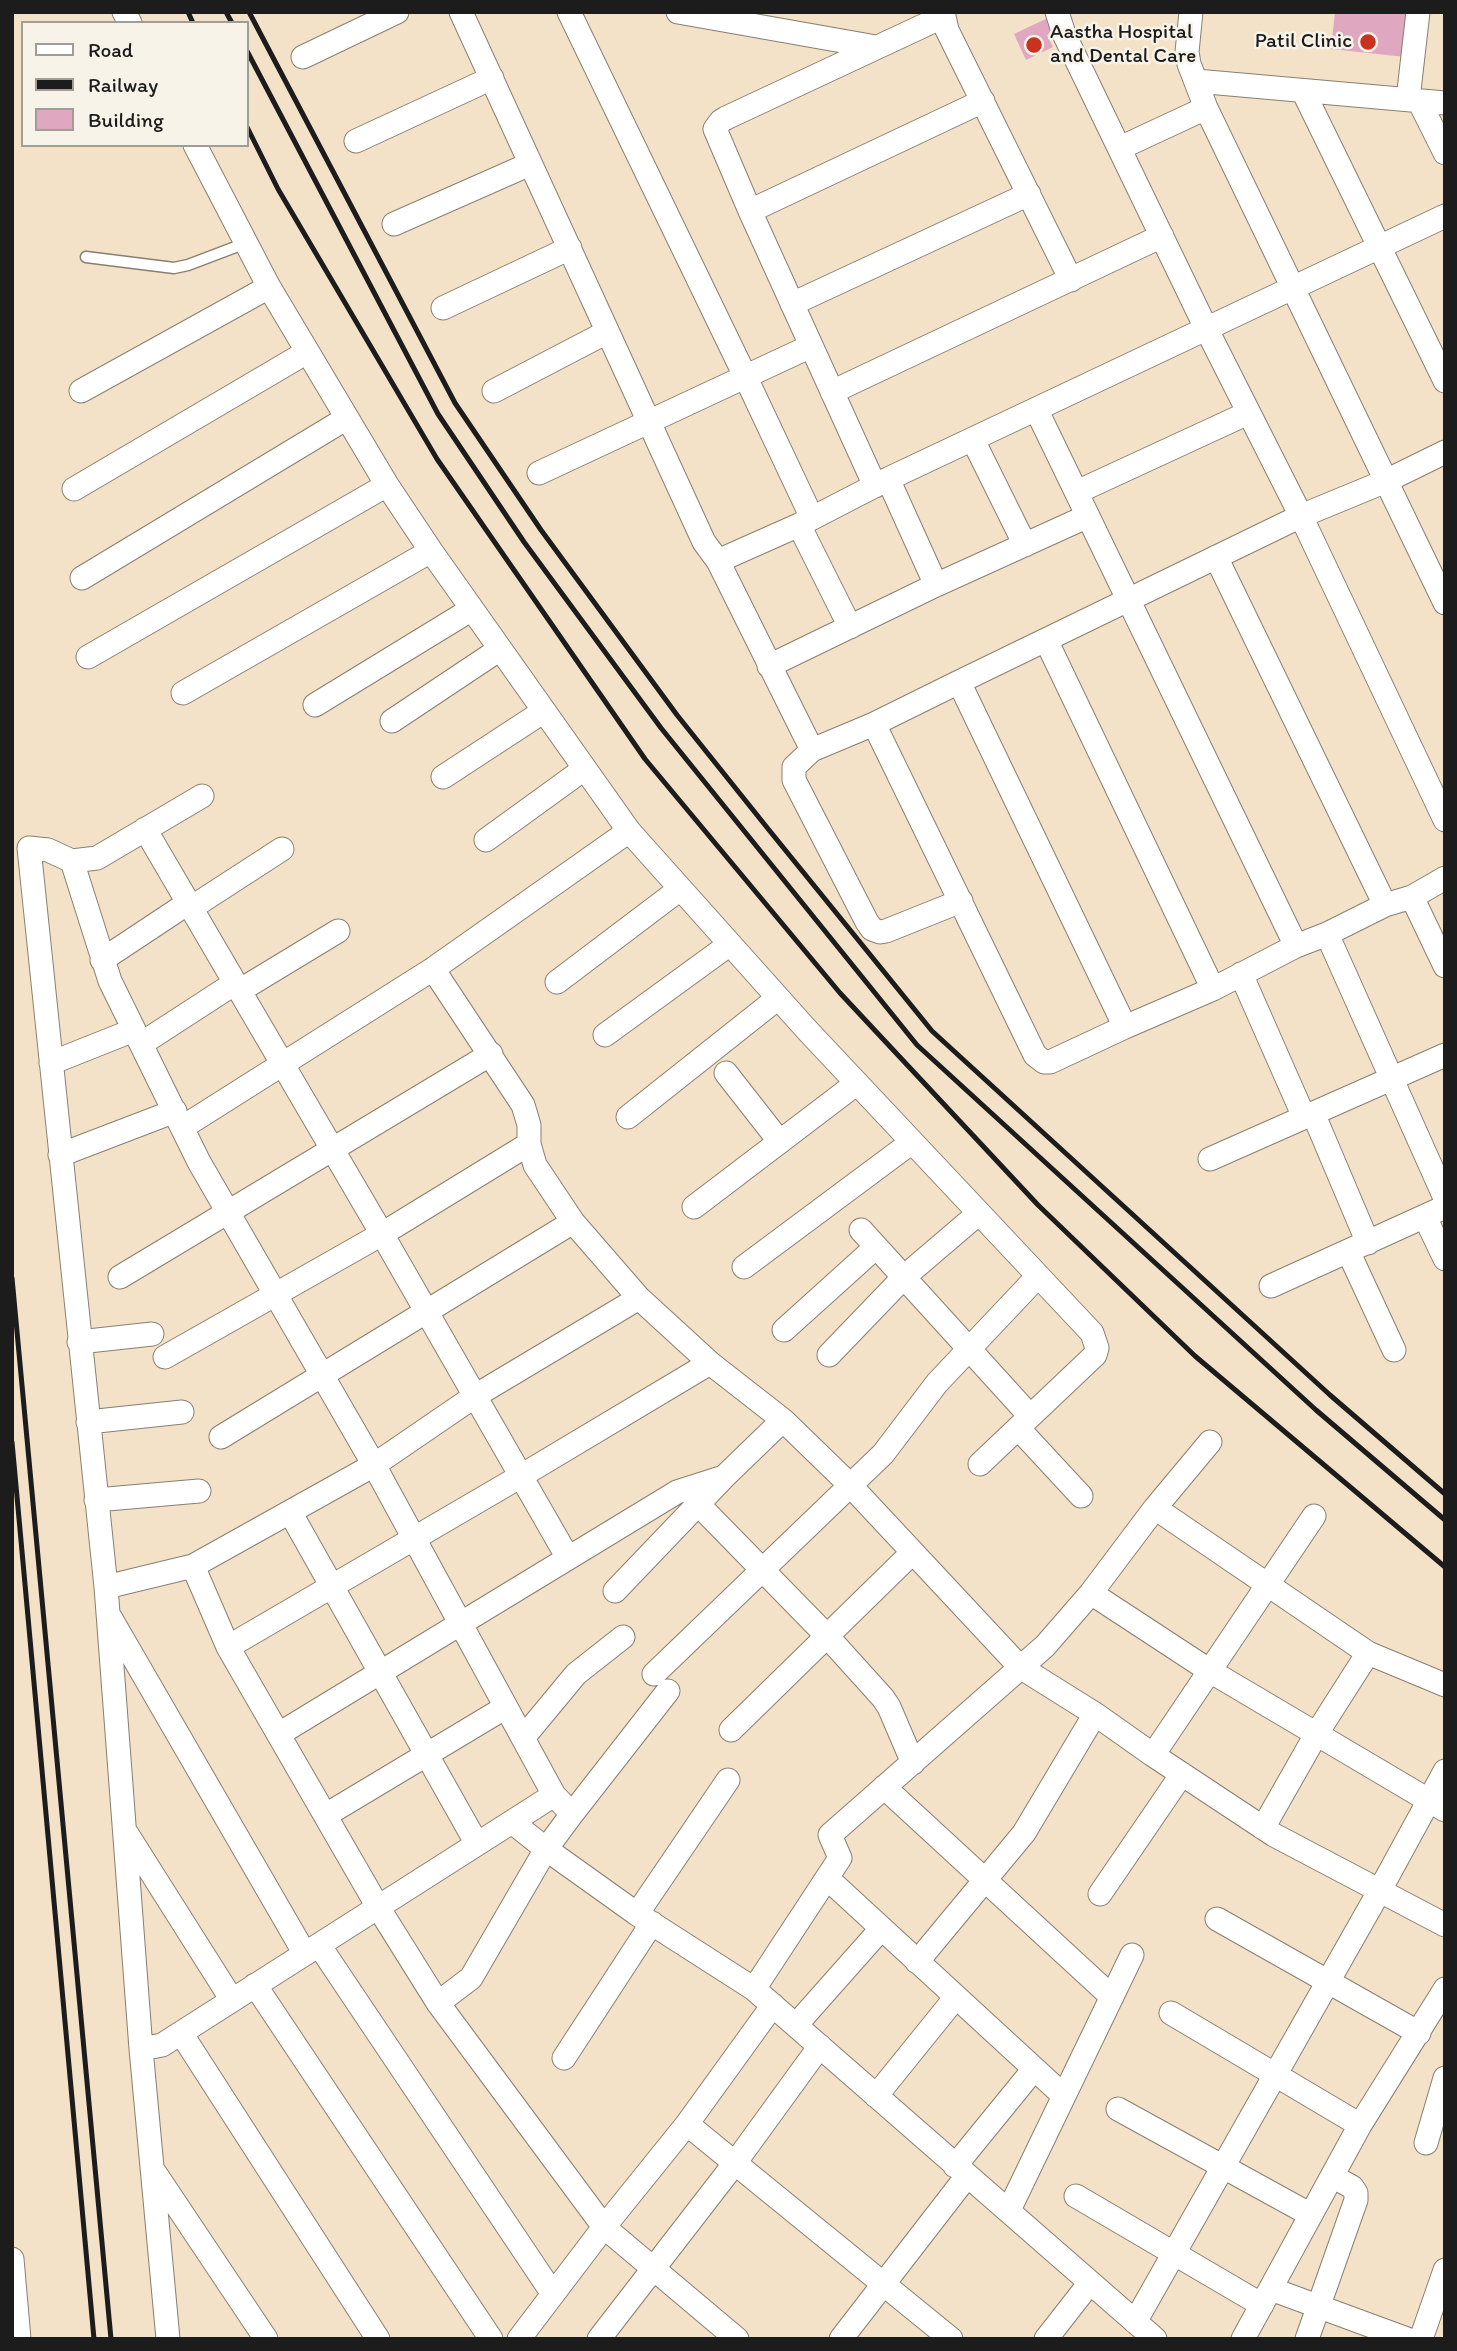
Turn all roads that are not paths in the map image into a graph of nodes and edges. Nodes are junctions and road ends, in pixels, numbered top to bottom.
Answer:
1 (397, 12) edge
2 (461, 12) edge
3 (569, 12) edge
4 (678, 12) edge
5 (1057, 12) edge
6 (1191, 12) edge
7 (1418, 12) edge
8 (942, 15) edge
9 (876, 47) junction
10 (303, 57) dead end
11 (492, 78) junction
12 (1196, 81) junction
13 (1303, 91) junction
14 (1413, 100) junction
15 (983, 101) junction
16 (1445, 103) edge
17 (1206, 108) junction
18 (356, 141) dead end
19 (196, 147) edge
20 (1120, 148) junction
21 (1445, 153) edge
22 (530, 164) junction
23 (1029, 194) junction
24 (750, 211) junction
25 (1445, 216) edge
26 (394, 223) dead end
27 (1162, 236) junction
28 (246, 243) junction
29 (1380, 247) junction
30 (570, 248) junction
31 (86, 257) dead end
32 (1070, 279) junction
33 (269, 286) junction
34 (1294, 288) junction
35 (792, 303) junction
36 (443, 307) dead end
37 (1206, 328) junction
38 (607, 332) junction
39 (811, 346) junction
40 (307, 352) junction
41 (746, 378) junction
42 (1445, 381) edge
43 (81, 391) dead end
44 (494, 391) dead end
45 (832, 393) junction
46 (1036, 409) junction
47 (1248, 413) junction
48 (347, 418) junction
49 (650, 421) junction
50 (973, 440) junction
51 (1445, 452) edge
52 (539, 472) dead end
53 (1386, 481) junction
54 (881, 483) junction
55 (387, 485) junction
56 (74, 489) dead end
57 (1077, 492) junction
58 (1088, 516) junction
59 (1301, 516) junction
60 (806, 521) junction
61 (1025, 545) junction
62 (431, 551) junction
63 (1216, 557) junction
64 (718, 561) junction
65 (82, 578) dead end
66 (936, 585) junction
67 (1129, 599) junction
68 (1445, 603) edge
69 (472, 609) junction
70 (850, 627) junction
71 (1046, 640) junction
72 (500, 649) junction
73 (88, 657) dead end
74 (769, 666) junction
75 (959, 682) junction
76 (183, 693) dead end
77 (315, 705) dead end
78 (544, 711) junction
79 (392, 721) dead end
80 (874, 724) junction
81 (812, 750) junction
82 (584, 769) junction
83 (443, 777) dead end
84 (202, 796) dead end
85 (1445, 820) edge
86 (145, 829) junction
87 (629, 831) junction
88 (486, 840) dead end
89 (282, 849) dead end
90 (72, 861) junction
91 (1445, 878) edge
92 (680, 889) junction
93 (1412, 897) junction
94 (961, 901) junction
95 (190, 905) junction
96 (1385, 905) junction
97 (338, 931) dead end
98 (1327, 934) junction
99 (730, 944) junction
100 (1296, 946) junction
101 (102, 960) junction
102 (1445, 966) edge
103 (433, 969) junction
104 (1241, 974) junction
105 (557, 982) dead end
106 (237, 987) junction
107 (1213, 989) junction
108 (778, 998) junction
109 (1125, 1027) junction
110 (605, 1035) dead end
111 (138, 1037) junction
112 (491, 1054) junction
113 (1445, 1055) edge
114 (51, 1063) junction
115 (282, 1064) junction
116 (726, 1073) dead end
117 (1391, 1078) junction
118 (857, 1083) junction
119 (1308, 1115) junction
120 (628, 1117) dead end
121 (179, 1119) junction
122 (780, 1142) junction
123 (912, 1143) junction
124 (529, 1144) junction
125 (332, 1150) junction
126 (60, 1155) junction
127 (1210, 1159) dead end
128 (1445, 1198) edge
129 (694, 1207) dead end
130 (228, 1212) junction
131 (1435, 1212) edge
132 (979, 1213) junction
133 (573, 1222) junction
134 (382, 1234) junction
135 (1358, 1247) junction
136 (1445, 1259) edge
137 (744, 1267) dead end
138 (1038, 1276) junction
139 (120, 1277) dead end
140 (904, 1277) junction
141 (1271, 1286) dead end
142 (276, 1295) junction
143 (639, 1298) junction
144 (426, 1312) junction
145 (784, 1329) dead end
146 (152, 1334) dead end
147 (79, 1342) junction
148 (968, 1349) junction
149 (1394, 1350) dead end
150 (829, 1355) dead end
151 (165, 1357) dead end
152 (710, 1363) junction
153 (322, 1375) junction
154 (475, 1396) junction
155 (181, 1412) dead end
156 (783, 1420) junction
157 (88, 1422) junction
158 (1024, 1422) junction
159 (221, 1437) dead end
160 (1210, 1442) dead end
161 (980, 1464) dead end
162 (374, 1465) junction
163 (521, 1476) junction
164 (724, 1477) junction
165 (850, 1485) junction
166 (199, 1491) dead end
167 (1081, 1496) dead end
168 (96, 1500) junction
169 (698, 1504) junction
170 (1155, 1508) junction
171 (290, 1512) junction
172 (1314, 1516) dead end
173 (413, 1539) junction
174 (912, 1553) junction
175 (568, 1558) junction
176 (192, 1566) junction
177 (762, 1570) junction
178 (1267, 1585) junction
179 (332, 1586) junction
180 (106, 1587) junction
181 (615, 1591) dead end
182 (1091, 1593) junction
183 (108, 1613) junction
184 (460, 1624) junction
185 (827, 1636) junction
186 (623, 1637) dead end
187 (228, 1647) junction
188 (1368, 1653) junction
189 (1020, 1667) junction
190 (1210, 1671) junction
191 (380, 1672) junction
192 (1445, 1685) edge
193 (506, 1707) junction
194 (1096, 1714) junction
195 (731, 1730) dead end
196 (1317, 1733) junction
197 (279, 1734) junction
198 (523, 1738) junction
199 (427, 1755) junction
200 (1153, 1755) junction
201 (913, 1763) junction
202 (1445, 1772) edge
203 (1182, 1774) junction
204 (728, 1780) dead end
205 (884, 1787) junction
206 (554, 1795) junction
207 (1437, 1805) edge
208 (572, 1814) junction
209 (326, 1815) junction
210 (512, 1822) junction
211 (1263, 1828) junction
212 (124, 1830) junction
213 (477, 1844) junction
214 (546, 1849) junction
215 (827, 1878) junction
216 (985, 1879) junction
217 (1380, 1890) junction
218 (1100, 1894) dead end
219 (379, 1907) junction
220 (644, 1919) junction
221 (1217, 1919) dead end
222 (1445, 1925) edge
223 (881, 1929) junction
224 (312, 1949) junction
225 (1132, 1955) dead end
226 (917, 1962) junction
227 (1327, 1981) junction
228 (255, 1985) junction
229 (754, 1989) junction
230 (1445, 1989) edge
231 (956, 1997) junction
232 (1112, 1997) junction
233 (232, 2000) junction
234 (438, 2003) junction
235 (774, 2005) junction
236 (1171, 2013) dead end
237 (796, 2025) junction
238 (181, 2033) junction
239 (1419, 2033) junction
240 (820, 2046) junction
241 (141, 2049) junction
242 (564, 2059) dead end
243 (1034, 2069) junction
244 (1275, 2074) junction
245 (1445, 2078) edge
246 (876, 2096) junction
247 (1064, 2096) junction
248 (1118, 2109) dead end
249 (687, 2124) junction
250 (1360, 2126) junction
251 (1426, 2143) dead end
252 (735, 2163) junction
253 (1223, 2166) junction
254 (152, 2169) junction
255 (961, 2171) junction
256 (1332, 2176) junction
257 (1076, 2196) dead end
258 (1009, 2210) junction
259 (1311, 2215) junction
260 (604, 2227) junction
261 (1174, 2254) junction
262 (12, 2259) edge
263 (655, 2269) junction
264 (1445, 2270) edge
265 (883, 2283) junction
266 (1089, 2284) junction
267 (553, 2294) junction
268 (1266, 2297) junction
269 (1319, 2306) junction
270 (1135, 2322) junction
271 (529, 2335) edge
272 (17, 2338) edge
273 (169, 2339) edge
274 (266, 2339) edge
275 (378, 2339) edge
276 (491, 2339) edge
277 (599, 2339) edge
278 (737, 2339) edge
279 (841, 2339) edge
280 (951, 2339) edge
281 (1046, 2339) edge
282 (1155, 2339) edge
283 (1243, 2339) edge
284 (1307, 2339) edge
285 (1407, 2339) edge
286 (1421, 2339) edge

1 - 10 street
2 - 11 street
3 - 41 street
4 - 9 street
5 - 20 street
6 - 12 street
7 - 14 street
8 - 9 street
8 - 15 street
9 - 24 street
11 - 18 street
11 - 22 street
12 - 13 street
12 - 17 street
13 - 14 street
13 - 29 street
14 - 16 street
14 - 21 street
15 - 23 street
15 - 24 street
17 - 20 street
17 - 34 street
19 - 28 street
20 - 27 street
22 - 26 street
22 - 30 street
23 - 32 street
23 - 35 street
24 - 35 street
25 - 29 street
27 - 32 street
27 - 37 street
28 - 31 lane
28 - 33 street
29 - 34 street
29 - 42 street
30 - 36 street
30 - 38 street
32 - 45 street
33 - 40 street
33 - 43 street
34 - 37 street
34 - 53 street
35 - 39 street
37 - 46 street
37 - 47 street
38 - 44 street
38 - 49 street
39 - 41 street
39 - 45 street
40 - 48 street
40 - 56 street
41 - 49 street
41 - 60 street
45 - 54 street
46 - 50 street
46 - 57 street
47 - 57 street
47 - 59 street
48 - 55 street
48 - 65 street
49 - 52 street
49 - 64 street
50 - 54 street
50 - 61 street
51 - 53 street
53 - 59 street
53 - 68 street
54 - 60 street
54 - 66 street
55 - 62 street
55 - 73 street
57 - 58 street
58 - 61 street
58 - 67 street
59 - 63 street
59 - 85 street
60 - 64 street
60 - 70 street
61 - 66 street
62 - 69 street
62 - 76 street
63 - 67 street
63 - 96 street
64 - 74 street
66 - 70 street
67 - 71 street
67 - 100 street
69 - 72 street
69 - 77 street
70 - 74 street
71 - 75 street
71 - 107 street
72 - 78 street
72 - 79 street
74 - 81 street
75 - 80 street
75 - 109 street
78 - 82 street
78 - 83 street
80 - 81 street
80 - 94 street
81 - 94 street
82 - 87 street
82 - 88 street
84 - 86 street
86 - 90 street
86 - 95 street
87 - 92 street
87 - 103 street
89 - 95 street
90 - 101 street
90 - 114 street
91 - 93 street
92 - 99 street
92 - 105 street
93 - 96 street
93 - 102 street
94 - 109 street
95 - 101 street
95 - 106 street
96 - 98 street
97 - 106 street
98 - 100 street
98 - 117 street
99 - 108 street
99 - 110 street
100 - 104 street
101 - 111 street
103 - 112 street
103 - 115 street
104 - 107 street
104 - 119 street
106 - 111 street
106 - 115 street
107 - 109 street
108 - 118 street
108 - 120 street
111 - 114 street
111 - 121 street
112 - 124 street
112 - 125 street
113 - 117 street
114 - 126 street
115 - 121 street
115 - 125 street
116 - 122 street
117 - 119 street
117 - 128 street
118 - 122 street
118 - 123 street
119 - 127 street
119 - 135 street
121 - 126 street
121 - 130 street
122 - 129 street
123 - 132 street
123 - 137 street
124 - 133 street
124 - 134 street
125 - 130 street
125 - 134 street
126 - 147 street
130 - 139 street
130 - 142 street
131 - 135 street
131 - 136 street
132 - 138 street
132 - 140 street
133 - 143 street
133 - 144 street
134 - 142 street
134 - 144 street
135 - 141 street
135 - 149 street
138 - 148 street
138 - 158 street
140 - 145 street
140 - 148 street
140 - 150 street
142 - 151 street
142 - 153 street
143 - 152 street
143 - 154 street
144 - 153 street
144 - 154 street
146 - 147 street
147 - 157 street
148 - 158 street
148 - 165 street
152 - 156 street
152 - 163 street
153 - 159 street
153 - 162 street
154 - 162 street
154 - 163 street
155 - 157 street
156 - 164 street
156 - 165 street
157 - 168 street
158 - 161 street
158 - 167 street
160 - 170 street
162 - 171 street
162 - 173 street
163 - 173 street
163 - 175 street
164 - 169 street
164 - 175 street
165 - 174 street
165 - 177 street
166 - 168 street
168 - 180 street
169 - 177 street
169 - 181 street
170 - 178 street
170 - 182 street
171 - 176 street
171 - 179 street
172 - 178 street
173 - 179 street
173 - 184 street
174 - 185 street
174 - 189 street
175 - 184 street
176 - 180 street
176 - 187 street
177 - 185 street
177 - 208 street
178 - 188 street
178 - 190 street
179 - 187 street
179 - 191 street
180 - 183 street
182 - 189 street
182 - 190 street
183 - 212 street
183 - 224 street
184 - 191 street
184 - 193 street
185 - 195 street
185 - 201 street
186 - 198 street
187 - 197 street
188 - 192 street
188 - 196 street
189 - 194 street
189 - 201 street
190 - 196 street
190 - 200 street
191 - 197 street
191 - 199 street
193 - 198 street
193 - 199 street
194 - 200 street
194 - 216 street
196 - 207 street
196 - 211 street
197 - 209 street
198 - 206 street
199 - 209 street
199 - 213 street
200 - 203 street
201 - 205 street
202 - 207 street
203 - 211 street
203 - 218 street
204 - 220 street
205 - 215 street
205 - 216 street
206 - 208 street
206 - 210 street
207 - 217 street
208 - 214 street
209 - 219 street
210 - 213 street
210 - 214 street
211 - 217 street
212 - 233 street
212 - 241 street
213 - 219 street
214 - 220 street
214 - 234 street
215 - 223 street
215 - 229 street
216 - 226 street
216 - 232 street
217 - 222 street
217 - 227 street
219 - 224 street
219 - 234 street
220 - 229 street
220 - 242 street
221 - 227 street
223 - 226 street
223 - 237 street
224 - 228 street
224 - 267 street
225 - 232 street
226 - 231 street
227 - 239 street
227 - 244 street
228 - 233 street
228 - 276 street
229 - 235 street
230 - 239 street
231 - 243 street
231 - 246 street
232 - 247 street
233 - 238 street
234 - 260 street
235 - 237 street
235 - 249 street
236 - 244 street
237 - 240 street
238 - 241 street
238 - 275 street
239 - 250 street
240 - 246 street
240 - 252 street
241 - 254 street
243 - 247 street
243 - 255 street
244 - 250 street
244 - 253 street
245 - 251 street
246 - 255 street
247 - 258 street
248 - 253 street
249 - 252 street
249 - 260 street
250 - 256 street
252 - 263 street
252 - 265 street
253 - 259 street
253 - 261 street
254 - 273 street
254 - 274 street
255 - 258 street
255 - 265 street
256 - 259 street
256 - 269 street
257 - 261 street
258 - 266 street
259 - 268 street
260 - 263 street
260 - 267 street
261 - 268 street
261 - 270 street
262 - 272 street
263 - 277 street
263 - 278 street
264 - 286 street
265 - 279 street
265 - 280 street
266 - 270 street
266 - 281 street
267 - 271 street
268 - 269 street
268 - 283 street
269 - 284 street
269 - 285 street
270 - 282 street

